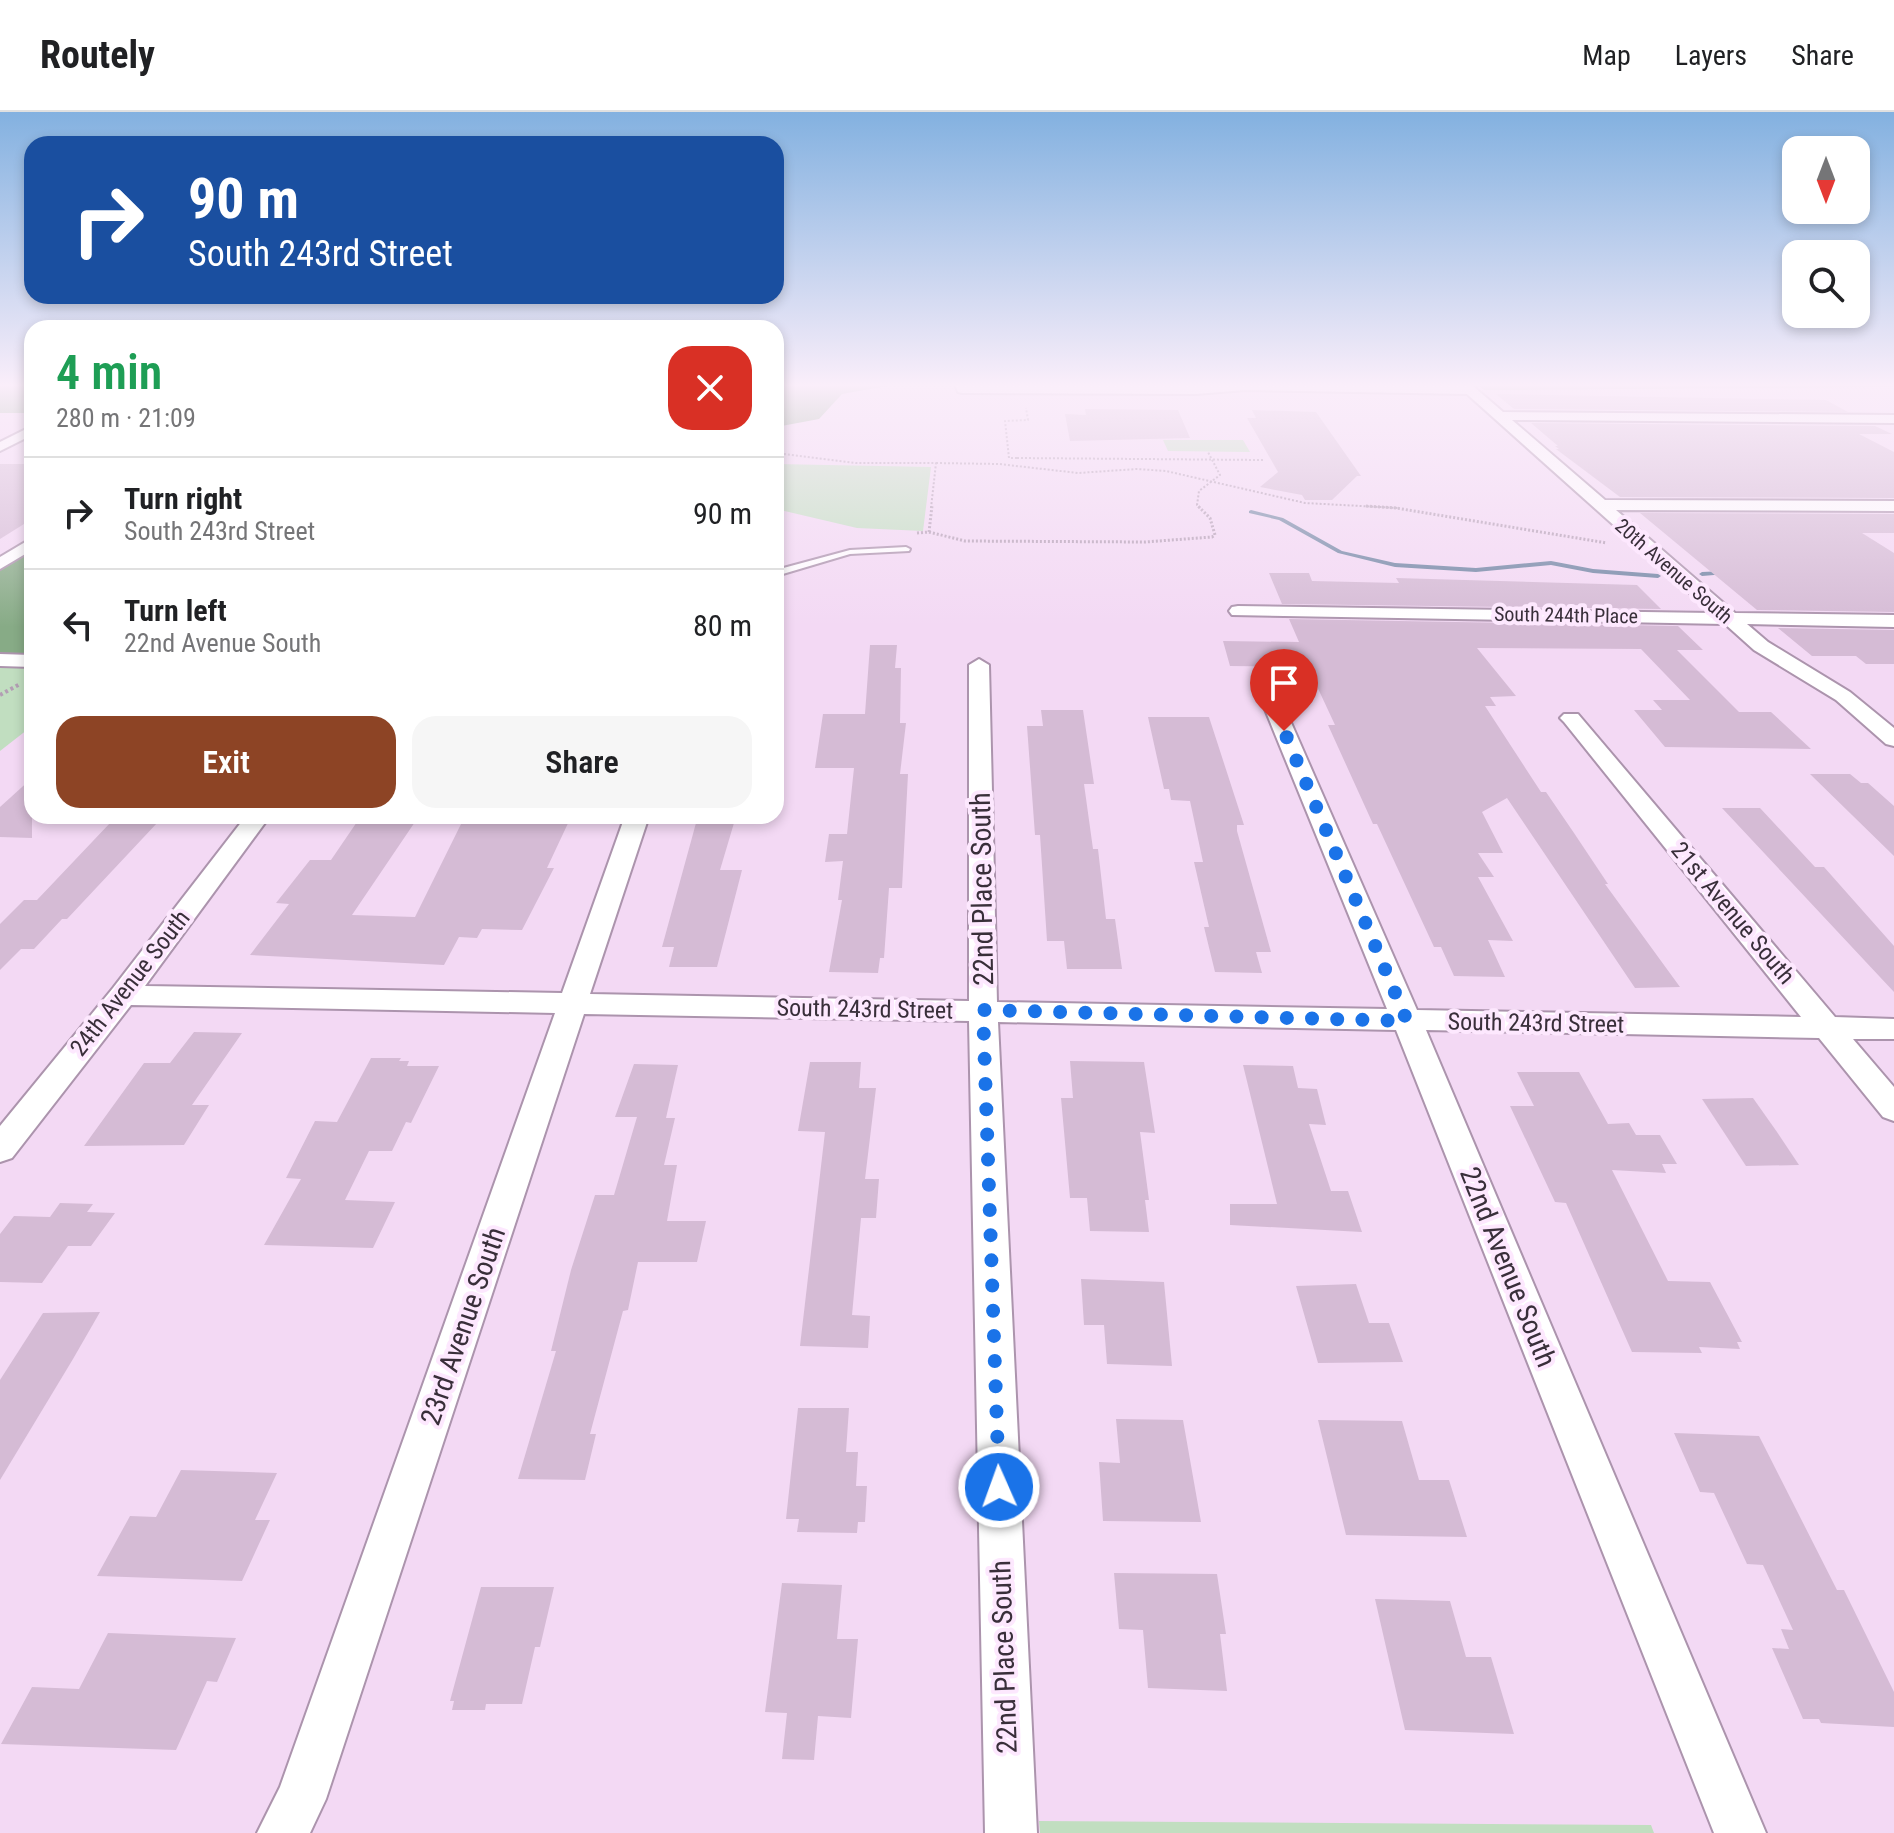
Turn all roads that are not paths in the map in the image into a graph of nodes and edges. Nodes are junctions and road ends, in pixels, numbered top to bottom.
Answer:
1 (1556, 466) edge
2 (1734, 496) dead end
3 (1598, 505) junction
4 (1750, 506) junction
5 (1894, 506) edge
6 (24, 548) edge
7 (906, 549) dead end
8 (0, 564) edge
9 (784, 571) edge
10 (1238, 611) dead end
11 (1726, 617) junction
12 (1894, 621) edge
13 (0, 660) edge
14 (24, 661) edge
15 (979, 665) dead end
16 (1272, 702) dead end
17 (1571, 718) dead end
18 (1894, 739) edge
19 (252, 824) edge
20 (634, 824) edge
21 (123, 995) junction
22 (573, 1006) junction
23 (983, 1010) junction
24 (1407, 1021) junction
25 (1828, 1028) junction
26 (1894, 1029) edge
27 (1894, 1109) edge
28 (0, 1149) edge
29 (283, 1833) edge
30 (1011, 1833) edge
31 (1740, 1833) edge

1 - 3 street, 20th Avenue South
2 - 4 street
3 - 4 street
3 - 11 street, 20th Avenue South
4 - 5 street
6 - 8 street
7 - 9 lane
10 - 11 street, South 244th Place
11 - 12 street, South 244th Place
11 - 18 street, 20th Avenue South
13 - 14 street
15 - 23 street, 22nd Place South
16 - 24 street, 22nd Avenue South
17 - 25 street, 21st Avenue South
19 - 21 street, 24th Avenue South
20 - 22 street, 23rd Avenue South
21 - 22 street, South 243rd Street
21 - 28 street, 24th Avenue South
22 - 23 street, South 243rd Street
22 - 29 street, 23rd Avenue South
23 - 24 street, South 243rd Street
23 - 30 street, 22nd Place South
24 - 25 street, South 243rd Street
24 - 31 street, 22nd Avenue South
25 - 26 street, South 243rd Street
25 - 27 street, 21st Avenue South

